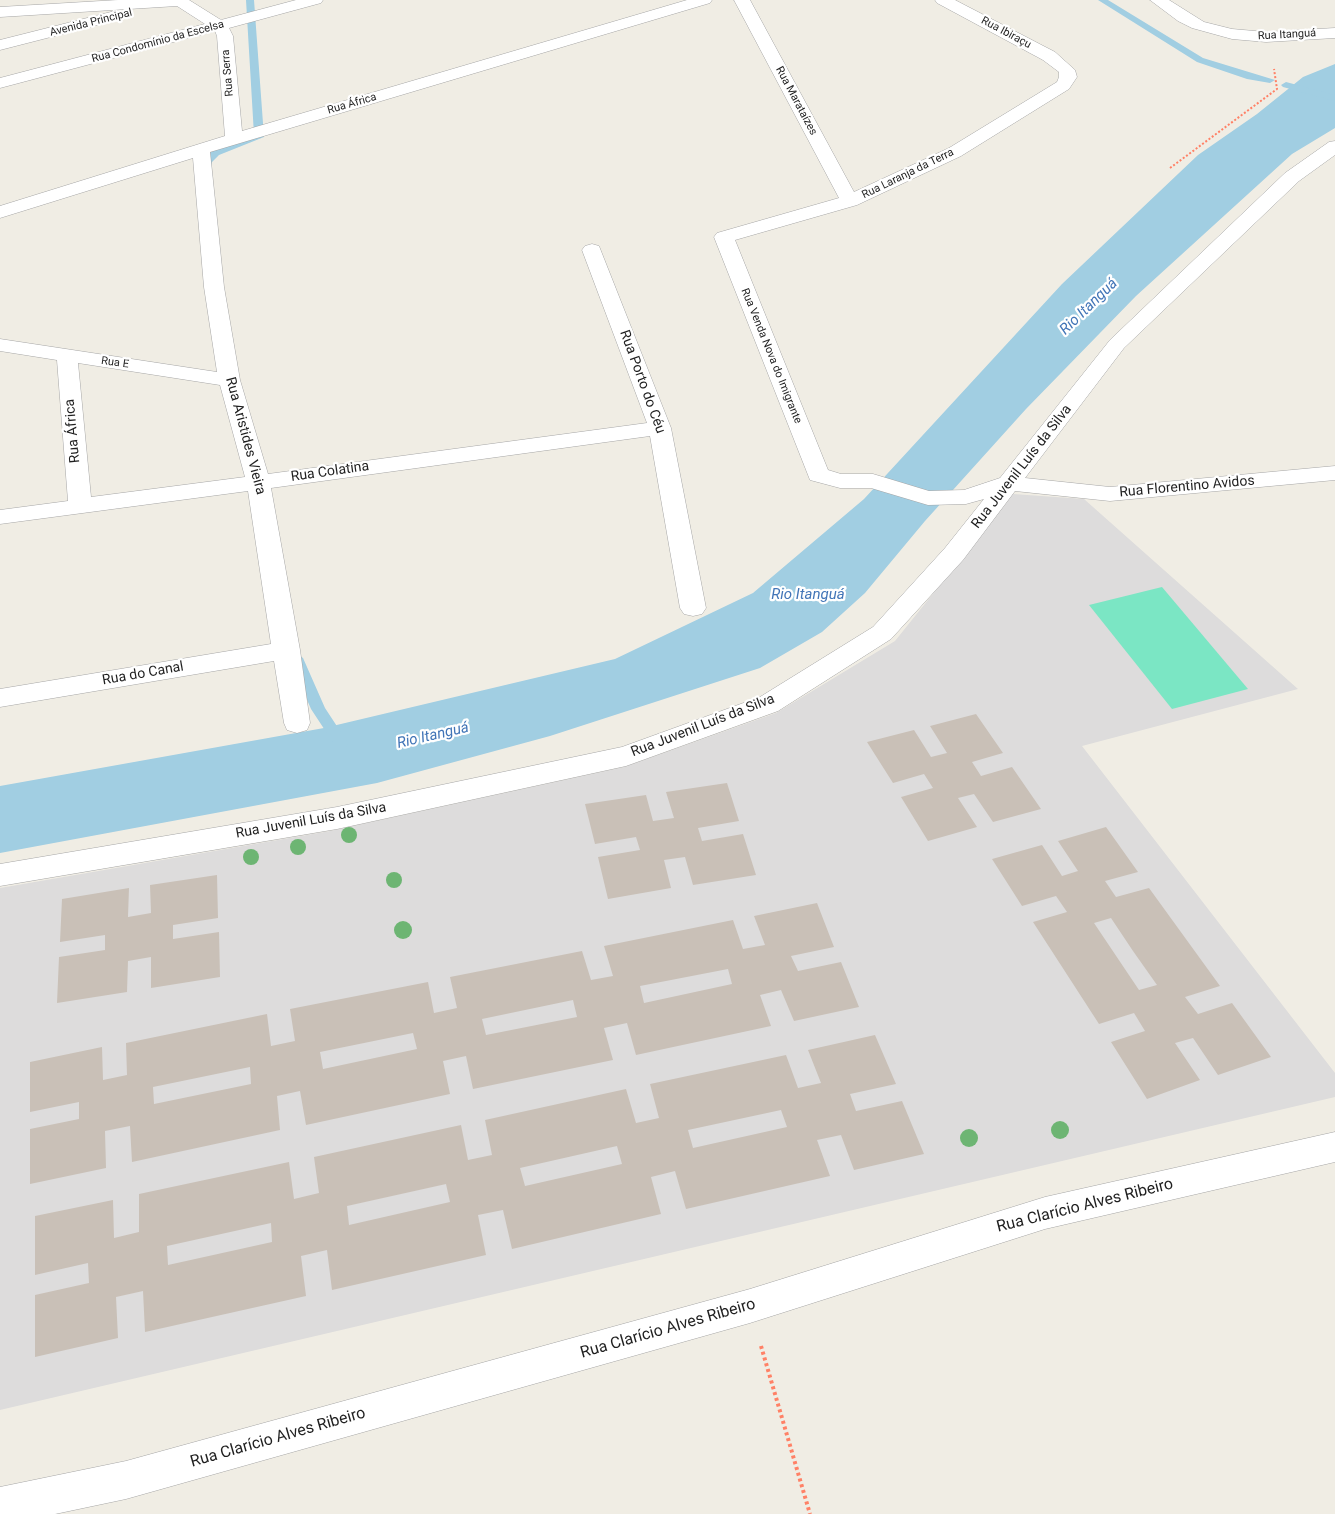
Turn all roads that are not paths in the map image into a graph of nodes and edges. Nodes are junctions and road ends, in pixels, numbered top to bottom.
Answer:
1 (181, 0) edge
2 (315, 0) edge
3 (704, 0) edge
4 (742, 0) edge
5 (943, 0) edge
6 (1158, 0) edge
7 (269, 5) edge
8 (0, 12) edge
9 (220, 26) junction
10 (1335, 32) edge
11 (0, 46) edge
12 (1067, 70) joint
13 (0, 83) edge
14 (234, 139) junction
15 (1335, 146) edge
16 (201, 149) junction
17 (850, 201) junction
18 (0, 212) edge
19 (724, 237) joint
20 (592, 250) dead end
21 (0, 345) edge
22 (58, 355) junction
23 (0, 359) edge
24 (229, 380) junction
25 (660, 428) junction
26 (1335, 473) edge
27 (258, 482) junction
28 (1010, 483) junction
29 (80, 506) junction
30 (0, 517) edge
31 (693, 608) dead end
32 (287, 650) junction
33 (0, 698) edge
34 (297, 723) dead end
35 (0, 875) edge
36 (1335, 1147) edge
37 (0, 1506) edge

1 - 8 street
1 - 9 street
1 - 11 street, Avenida Principal
2 - 7 street, Rua Condomínio da Escelsa
3 - 14 street, Rua África
4 - 17 street, Rua Marataízes
5 - 12 street, Rua Ibiraçu
6 - 10 street, Rua Itanguá
7 - 9 street, Rua Condomínio da Escelsa
9 - 13 street, Rua Condomínio da Escelsa
9 - 14 street, Rua Serra
12 - 17 street, Rua Laranja da Terra
14 - 16 street, Rua África
15 - 28 street, Rua Juvenil Luís da Silva
16 - 18 street, Rua África
16 - 24 street, Rua Aristides Vieira
17 - 19 street, Rua Laranja da Terra
19 - 28 street, Rua Venda Nova do Imigrante
20 - 25 street, Rua Porto do Céu
21 - 22 street, Rua E
22 - 23 street
22 - 24 street, Rua E
22 - 29 street, Rua África
24 - 27 street, Rua Aristides Vieira
25 - 27 street, Rua Colatina
25 - 31 street, Rua Porto do Céu
26 - 28 street, Rua Florentino Avidos
27 - 29 street, Rua Colatina
27 - 32 street, Rua Aristides Vieira
28 - 35 street, Rua Juvenil Luís da Silva
29 - 30 street, Rua Colatina
32 - 33 street, Rua do Canal
32 - 34 street, Rua Aristides Vieira
36 - 37 street, Rua Clarício Alves Ribeiro

